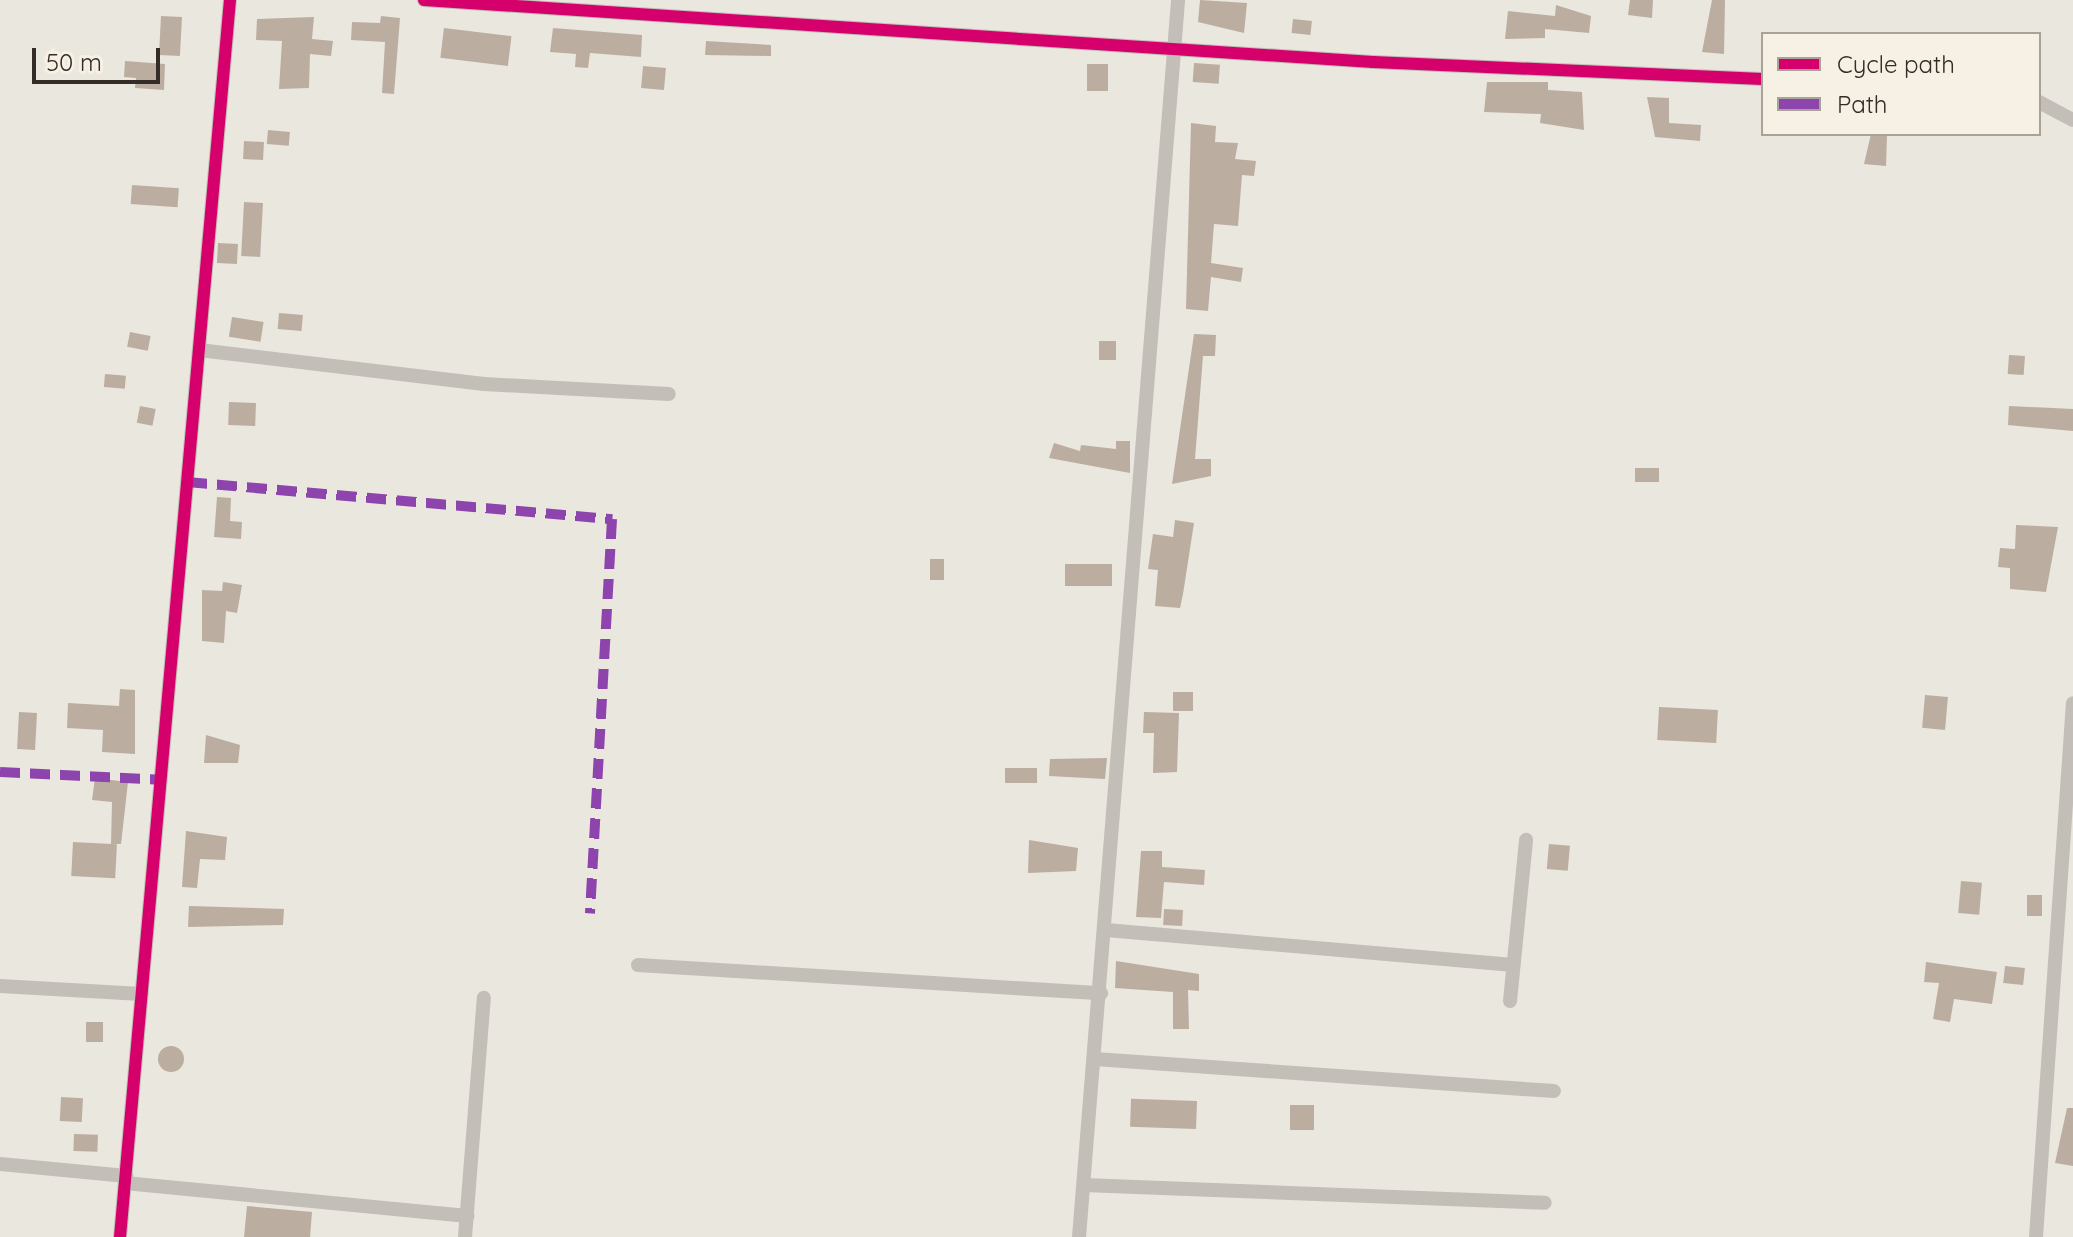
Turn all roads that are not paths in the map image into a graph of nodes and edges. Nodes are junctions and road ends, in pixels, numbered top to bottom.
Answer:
1 (230, 0) edge
2 (424, 0) edge
3 (1178, 0) edge
4 (1175, 45) junction
5 (1761, 79) edge
6 (2041, 103) edge
7 (2073, 120) edge
8 (199, 350) junction
9 (669, 394) dead end
10 (2073, 703) edge
11 (1526, 840) dead end
12 (1106, 930) junction
13 (638, 965) dead end
14 (1514, 965) junction
15 (0, 986) edge
16 (1101, 993) junction
17 (142, 994) junction
18 (484, 998) dead end
19 (1510, 1001) dead end
20 (1095, 1059) junction
21 (1554, 1091) dead end
22 (0, 1164) edge
23 (126, 1180) junction
24 (1084, 1185) junction
25 (1545, 1203) dead end
26 (467, 1216) junction
27 (120, 1237) edge
28 (465, 1237) edge
29 (1079, 1237) edge
30 (2036, 1237) edge

1 - 8 street
2 - 4 street
3 - 4 street
4 - 5 street
4 - 12 street
6 - 7 street
8 - 9 street
8 - 17 street
10 - 30 street
11 - 14 street
12 - 14 street
12 - 16 street
13 - 16 street
14 - 19 street
15 - 17 street
16 - 20 street
17 - 23 street
18 - 26 street
20 - 21 street
20 - 24 street
22 - 23 street
23 - 26 street
23 - 27 street
24 - 25 street
24 - 29 street
26 - 28 street

